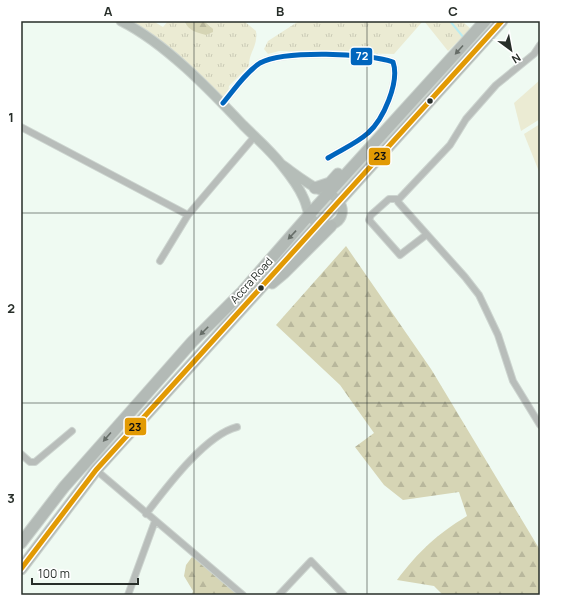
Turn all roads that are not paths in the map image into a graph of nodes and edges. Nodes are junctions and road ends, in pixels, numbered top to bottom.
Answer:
1 (121, 21) edge
2 (485, 21) edge
3 (502, 21) edge
4 (540, 45) edge
5 (223, 103) junction
6 (21, 127) edge
7 (383, 134) junction
8 (255, 136) junction
9 (328, 158) dead end
10 (281, 164) junction
11 (316, 188) junction
12 (328, 194) junction
13 (399, 199) junction
14 (339, 201) junction
15 (309, 215) junction
16 (188, 216) junction
17 (318, 224) junction
18 (331, 226) junction
19 (426, 235) junction
20 (160, 261) dead end
21 (247, 303) junction
22 (540, 425) edge
23 (237, 427) dead end
24 (72, 431) dead end
25 (21, 454) edge
26 (96, 470) junction
27 (146, 514) junction
28 (155, 521) junction
29 (21, 543) edge
30 (21, 569) edge
31 (128, 595) edge
32 (243, 595) edge
33 (279, 595) edge
34 (344, 595) edge

1 - 5 street
2 -> 7 highway, Accra Road
3 - 14 highway, Accra Road
4 - 13 street
5 - 8 street
5 - 9 street
6 - 16 street
7 - 11 highway
7 - 12 highway, Accra Road
8 - 10 street
8 - 16 street
10 - 11 street
10 - 15 street
11 - 12 street
12 - 14 street
12 - 15 highway, Accra Road
13 - 19 street
13 - 19 street
14 - 17 highway, Accra Road
14 - 18 street
15 - 17 street
15 -> 29 highway, Accra Road
16 - 20 street
17 - 18 street
17 - 21 highway, Accra Road
18 - 21 highway
19 - 22 street
21 - 26 highway, Accra Road
23 - 27 street
24 - 25 street
26 - 27 street
26 - 30 highway, Accra Road
27 - 28 street
28 - 31 street
28 - 32 street
33 - 34 street

